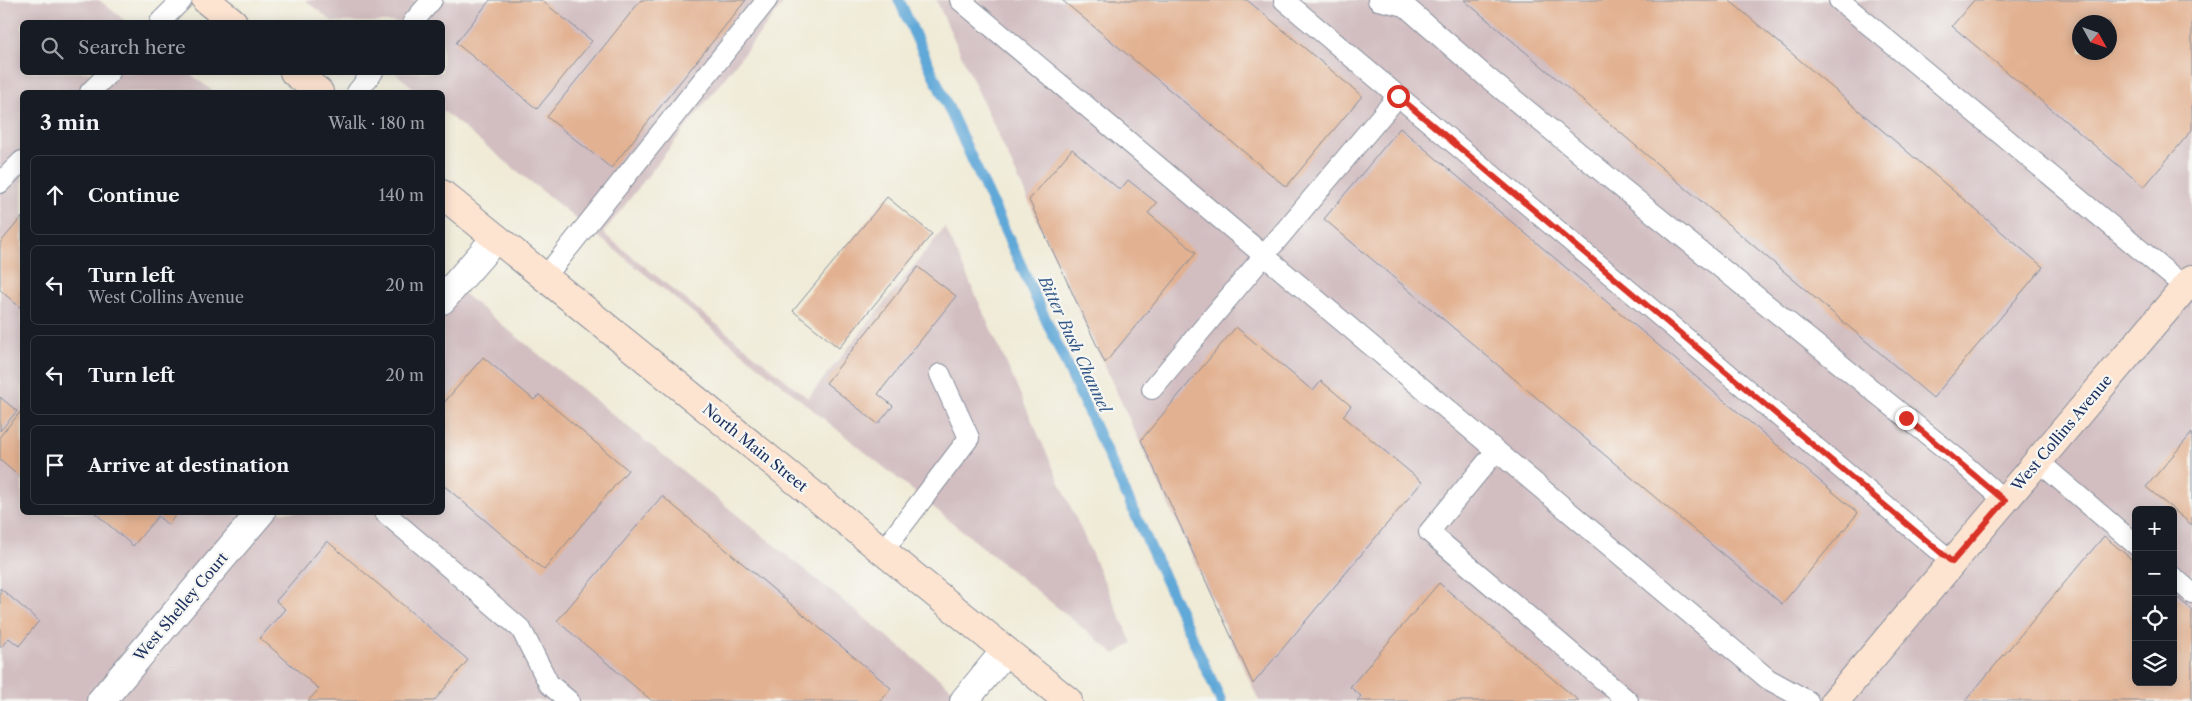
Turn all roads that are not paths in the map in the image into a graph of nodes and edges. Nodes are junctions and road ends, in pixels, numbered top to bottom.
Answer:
1 (182, 0) edge
2 (206, 0) edge
3 (432, 0) edge
4 (768, 0) edge
5 (960, 0) edge
6 (1284, 0) edge
7 (1378, 0) edge
8 (1839, 0) edge
9 (162, 20) edge
10 (231, 20) edge
11 (415, 20) edge
12 (107, 75) edge
13 (298, 75) edge
14 (371, 75) edge
15 (92, 90) edge
16 (316, 90) edge
17 (359, 90) edge
18 (1398, 96) junction
19 (20, 163) edge
20 (0, 184) edge
21 (445, 196) edge
22 (496, 238) junction
23 (1264, 255) junction
24 (545, 277) junction
25 (2188, 283) edge
26 (445, 297) edge
27 (940, 374) dead end
28 (1152, 389) dead end
29 (1496, 451) junction
30 (2038, 462) junction
31 (2005, 501) junction
32 (259, 515) edge
33 (388, 515) edge
34 (2132, 542) edge
35 (883, 551) junction
36 (1952, 562) junction
37 (2177, 580) edge
38 (2192, 592) edge
39 (1005, 651) junction
40 (101, 701) edge
41 (569, 701) edge
42 (964, 701) edge
43 (1068, 701) edge
44 (1628, 701) edge
45 (1808, 701) edge
46 (1835, 701) edge

1 - 9 lane
2 - 10 main road
3 - 11 lane
4 - 24 lane
5 - 23 lane
6 - 18 lane
7 - 31 lane
8 - 25 lane
12 - 15 lane
13 - 16 main road
14 - 17 lane
18 - 23 lane
18 - 36 lane
19 - 20 lane
21 - 22 main road, North Main Street
22 - 24 main road, North Main Street
22 - 26 street
23 - 28 lane
23 - 29 lane
24 - 35 main road, North Main Street
25 - 30 main road, West Collins Avenue
27 - 35 lane
29 - 44 lane
29 - 45 lane
30 - 31 main road, West Collins Avenue
30 - 34 lane
31 - 36 main road, West Collins Avenue
32 - 40 street, West Shelley Court
33 - 41 lane
35 - 39 main road, North Main Street
36 - 46 main road, West Collins Avenue
37 - 38 lane
39 - 42 street
39 - 43 main road, North Main Street

